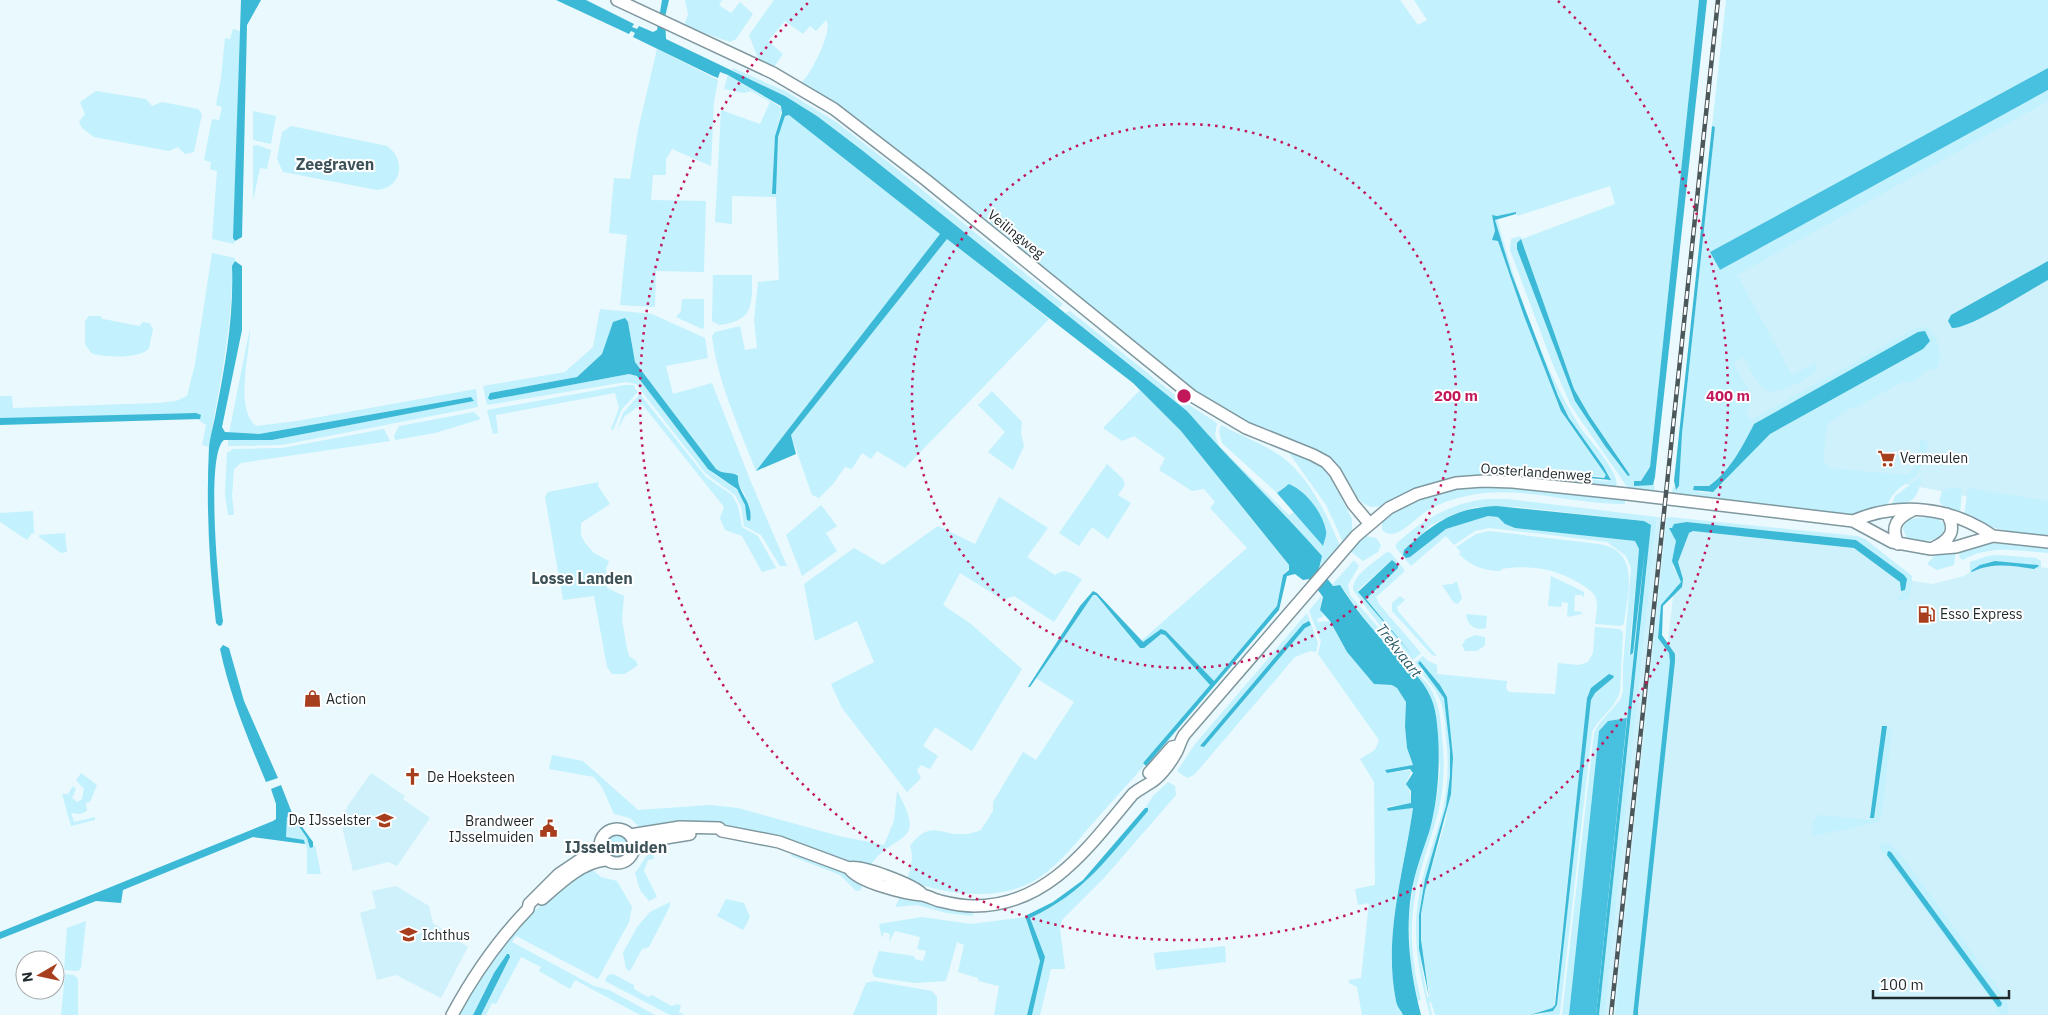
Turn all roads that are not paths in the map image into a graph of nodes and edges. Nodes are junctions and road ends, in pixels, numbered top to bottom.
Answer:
1 (616, 0) edge
2 (1914, 509) junction
3 (1947, 514) junction
4 (1853, 522) junction
5 (1369, 523) junction
6 (1993, 536) junction
7 (2048, 542) edge
8 (1898, 544) junction
9 (1932, 548) junction
10 (722, 831) junction
11 (630, 835) junction
12 (599, 847) junction
13 (634, 847) junction
14 (605, 860) junction
15 (528, 908) junction
16 (452, 1015) edge

1 - 5 street, Veilingweg
2 - 3 street, Oosterlandenweg
2 - 4 street, Oosterlandenweg
2 - 8 street
3 - 6 street, Oosterlandenweg
3 - 9 street
4 - 5 street, Oosterlandenweg
4 - 8 street, Oosterlandenweg
5 - 10 street, Oosterlandenweg
6 - 7 street, Oosterlandenweg
6 - 9 street, Oosterlandenweg
8 - 9 street, Oosterlandenweg
10 - 11 street, Oosterlandenweg
10 - 13 street, Oosterlandenweg
11 - 12 street
11 - 13 street
12 - 14 street
12 - 15 street
13 - 14 street
14 - 15 street
15 - 16 street

